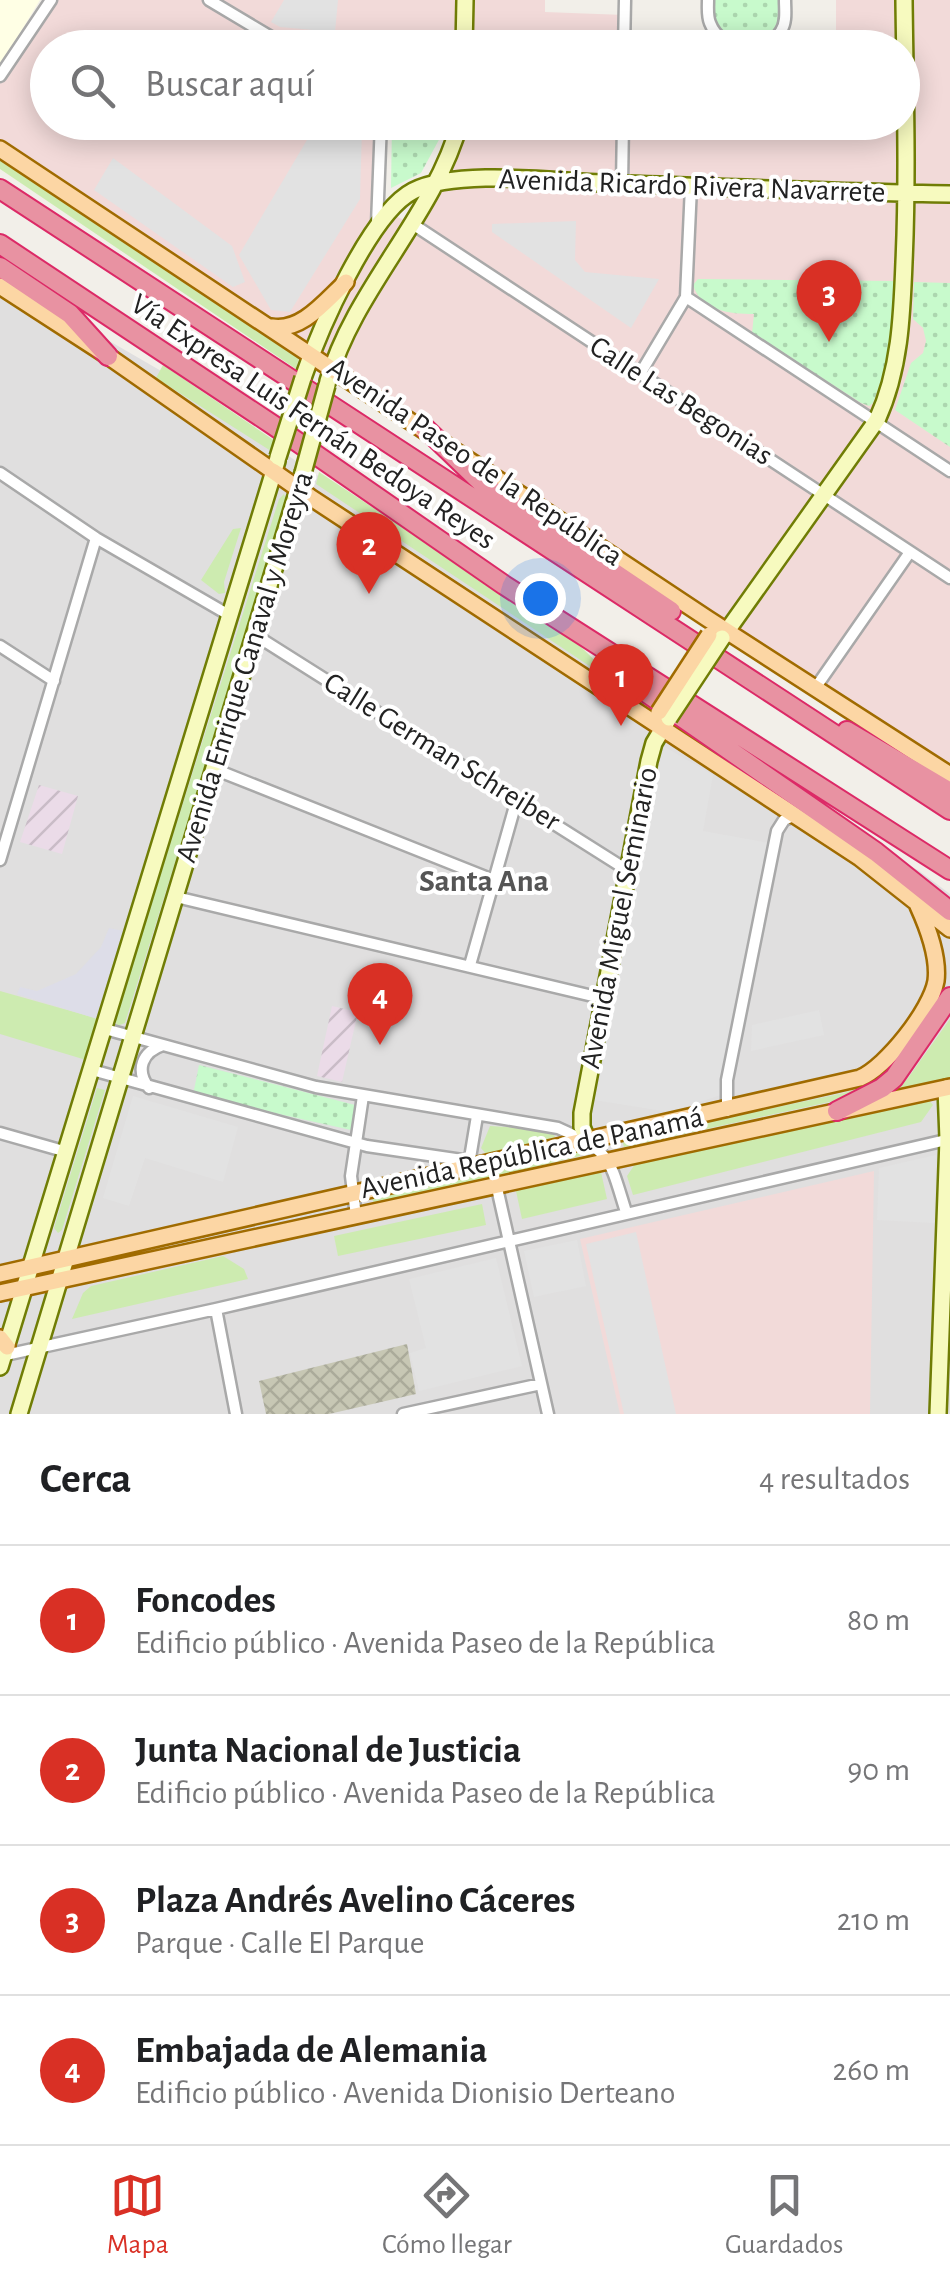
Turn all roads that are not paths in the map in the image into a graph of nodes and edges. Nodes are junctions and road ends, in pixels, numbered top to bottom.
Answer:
1 (51, 0) edge
2 (209, 0) edge
3 (465, 0) edge
4 (626, 0) edge
5 (708, 0) edge
6 (786, 0) edge
7 (904, 0) edge
8 (31, 30) edge
9 (259, 30) edge
10 (464, 30) edge
11 (625, 30) edge
12 (713, 30) edge
13 (781, 30) edge
14 (904, 30) edge
15 (30, 31) edge
16 (0, 76) edge
17 (380, 140) edge
18 (452, 140) edge
19 (623, 140) edge
20 (905, 140) edge
21 (0, 148) edge
22 (434, 182) junction
23 (622, 184) junction
24 (691, 186) junction
25 (0, 188) edge
26 (906, 193) junction
27 (950, 194) edge
28 (411, 223) junction
29 (377, 224) junction
30 (0, 244) edge
31 (0, 268) edge
32 (346, 282) junction
33 (0, 286) edge
34 (686, 297) junction
35 (272, 327) junction
36 (311, 354) junction
37 (108, 356) junction
38 (332, 367) junction
39 (640, 374) junction
40 (877, 420) junction
41 (425, 428) junction
42 (276, 464) junction
43 (950, 471) edge
44 (0, 473) edge
45 (301, 481) junction
46 (823, 494) junction
47 (96, 538) junction
48 (910, 552) junction
49 (950, 578) edge
50 (229, 615) junction
51 (716, 631) junction
52 (255, 635) junction
53 (0, 646) edge
54 (611, 655) junction
55 (716, 657) junction
56 (54, 681) junction
57 (816, 687) junction
58 (806, 715) junction
59 (663, 720) junction
60 (214, 769) junction
61 (950, 775) edge
62 (950, 792) edge
63 (517, 799) junction
64 (950, 810) edge
65 (796, 815) junction
66 (0, 860) edge
67 (627, 870) junction
68 (950, 870) edge
69 (493, 880) junction
70 (176, 897) junction
71 (916, 902) junction
72 (950, 911) edge
73 (950, 929) edge
74 (470, 965) junction
75 (950, 997) edge
76 (602, 998) junction
77 (105, 1029) junction
78 (132, 1036) junction
79 (164, 1045) junction
80 (92, 1070) junction
81 (120, 1079) junction
82 (948, 1087) edge
83 (149, 1088) junction
84 (363, 1096) junction
85 (727, 1111) junction
86 (837, 1111) junction
87 (476, 1116) junction
88 (0, 1134) edge
89 (949, 1139) edge
90 (588, 1141) junction
91 (355, 1143) junction
92 (67, 1152) junction
93 (611, 1162) junction
94 (468, 1165) junction
95 (497, 1188) junction
96 (352, 1191) junction
97 (626, 1212) junction
98 (356, 1216) junction
99 (508, 1239) junction
100 (64, 1258) junction
101 (33, 1266) junction
102 (0, 1274) edge
103 (58, 1280) junction
104 (26, 1288) junction
105 (0, 1294) edge
106 (216, 1310) junction
107 (39, 1347) junction
108 (2, 1352) edge
109 (541, 1384) junction
110 (19, 1414) edge
111 (236, 1414) edge
112 (403, 1414) edge
113 (548, 1414) edge
114 (938, 1414) edge

1 - 8 street
2 - 9 street
3 - 10 street
4 - 11 street
5 - 12 street
6 - 13 street
7 - 14 street
15 - 16 street
17 - 29 street
18 - 22 street
19 - 23 street
20 - 26 street
21 - 35 main road, Avenida Paseo de la República
22 - 23 street, Avenida Ricardo Rivera Navarrete
22 - 28 street, Avenida Enrique Canaval y Moreyra
22 - 29 street, Avenida Enrique Canaval y Moreyra
23 - 24 street, Avenida Ricardo Rivera Navarrete
24 - 26 street, Avenida Ricardo Rivera Navarrete
24 - 34 street
25 - 55 highway, Vía Expresa Luis Fernán Bedoya Reyes
26 - 27 street, Avenida Ricardo Rivera Navarrete
26 - 40 street
28 - 38 street, Avenida Enrique Canaval y Moreyra
28 - 39 street, Calle Las Begonias
29 - 32 street, Avenida Enrique Canaval y Moreyra
30 - 54 highway, Vía Expresa Luis Fernán Bedoya Reyes
31 - 37 highway
32 - 35 main road
32 - 36 street, Avenida Enrique Canaval y Moreyra
33 - 37 main road
34 - 39 street
34 - 40 street
35 - 36 main road, Avenida Paseo de la República
36 - 38 main road, Avenida Paseo de la República
36 - 42 street, Avenida Enrique Canaval y Moreyra, bridge
37 - 42 main road
38 - 41 main road, Avenida Paseo de la República
38 - 45 street, Avenida Enrique Canaval y Moreyra, bridge
39 - 46 street, Calle Las Begonias
40 - 43 street
40 - 46 street
41 - 51 main road, Avenida Paseo de la República
41 - 55 highway
42 - 45 main road
42 - 50 street, Avenida Enrique Canaval y Moreyra
44 - 47 street
45 - 52 street, Avenida Enrique Canaval y Moreyra
45 - 59 main road
46 - 48 street, Calle Las Begonias
46 - 51 street
47 - 50 street
47 - 56 street
48 - 49 street, Calle Las Begonias
48 - 57 street
50 - 77 street, Avenida Enrique Canaval y Moreyra
51 - 57 main road, Avenida Paseo de la República
51 - 59 main road, bridge
52 - 60 street, Avenida Enrique Canaval y Moreyra
52 - 63 street, Calle German Schreiber
53 - 56 street
54 - 68 highway, Vía Expresa Luis Fernán Bedoya Reyes
54 - 72 highway
55 - 58 highway, Vía Expresa Luis Fernán Bedoya Reyes
56 - 66 street
57 - 61 main road, Avenida Paseo de la República
58 - 62 highway
58 - 64 highway, Vía Expresa Luis Fernán Bedoya Reyes
59 - 65 main road
59 - 67 street, Avenida Miguel Seminario
60 - 69 street
60 - 70 street, Avenida Enrique Canaval y Moreyra
63 - 67 street, Calle German Schreiber
63 - 69 street
65 - 71 main road
65 - 85 street
67 - 76 street, Avenida Miguel Seminario
69 - 74 street
70 - 74 street
70 - 78 street, Avenida Enrique Canaval y Moreyra
71 - 73 main road
71 - 85 main road, Avenida República de Panamá
74 - 76 street
75 - 86 highway
76 - 90 street, Avenida Miguel Seminario
77 - 78 street
77 - 80 street, Avenida Enrique Canaval y Moreyra
78 - 79 street
78 - 81 street, Avenida Enrique Canaval y Moreyra
79 - 83 street
79 - 84 street
80 - 81 street
80 - 92 street, Avenida Enrique Canaval y Moreyra
81 - 83 street
81 - 100 street, Avenida Enrique Canaval y Moreyra
82 - 86 main road, Avenida República de Panamá
82 - 89 street
83 - 91 street
84 - 87 street
84 - 91 street
85 - 90 main road, Avenida República de Panamá
86 - 93 main road, Avenida República de Panamá
87 - 90 street
87 - 94 street
88 - 92 street
89 - 97 street
89 - 114 street
90 - 93 street
90 - 94 main road, Avenida República de Panamá
91 - 94 street
91 - 96 street
92 - 101 street, Avenida Enrique Canaval y Moreyra
93 - 95 main road, Avenida República de Panamá
93 - 97 street
94 - 96 main road, Avenida República de Panamá
95 - 98 main road, Avenida República de Panamá
95 - 99 street
96 - 98 street
96 - 100 main road, Avenida República de Panamá
97 - 99 street
98 - 103 main road, Avenida República de Panamá
99 - 106 street
99 - 109 street
100 - 101 main road, Avenida República de Panamá
100 - 103 street, Avenida Enrique Canaval y Moreyra
101 - 102 main road, Avenida República de Panamá
101 - 104 street, Avenida Enrique Canaval y Moreyra
103 - 104 main road, Avenida República de Panamá
103 - 107 street, Avenida Enrique Canaval y Moreyra
104 - 105 main road, Avenida República de Panamá
104 - 108 street, Avenida Enrique Canaval y Moreyra
106 - 107 street
106 - 111 street
107 - 108 street
107 - 110 street, Avenida Enrique Canaval y Moreyra
109 - 112 street
109 - 113 street

